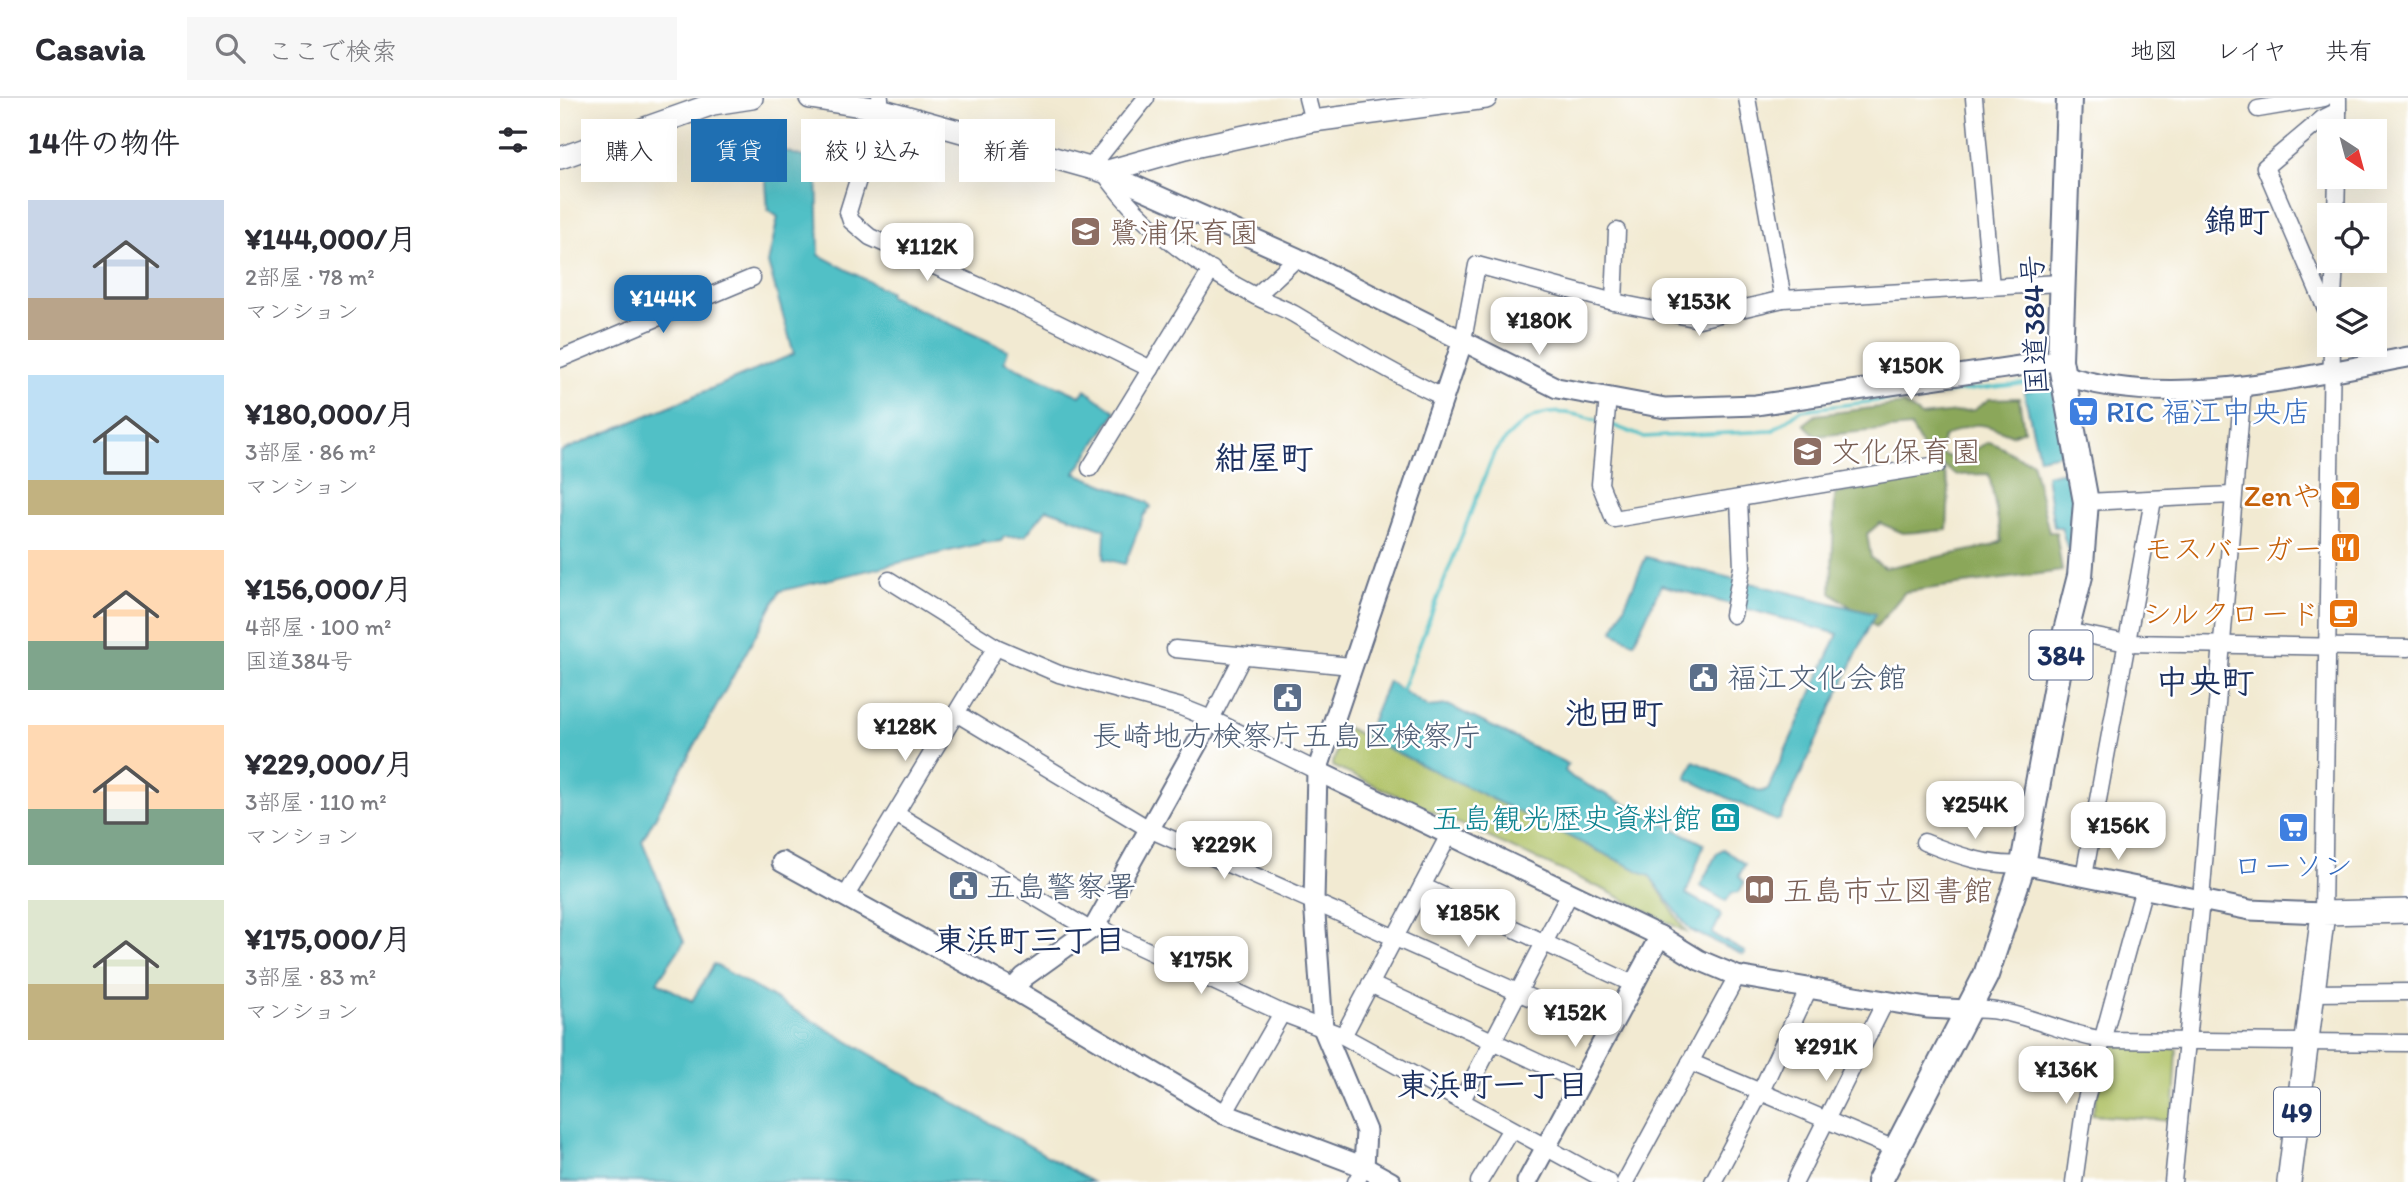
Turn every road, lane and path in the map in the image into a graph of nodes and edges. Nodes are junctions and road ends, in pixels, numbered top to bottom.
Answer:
1 (746, 98) edge
2 (810, 98) edge
3 (1307, 98) edge
4 (1486, 98) edge
5 (1747, 98) edge
6 (1974, 98) edge
7 (2069, 98) edge
8 (2324, 98) edge
9 (1141, 100) edge
10 (880, 103) edge
11 (2338, 105) edge
12 (2258, 108) dead end
13 (1313, 121) junction
14 (560, 159) edge
15 (1097, 170) junction
16 (1617, 231) dead end
17 (1297, 258) junction
18 (1212, 269) junction
19 (752, 278) dead end
20 (2060, 283) junction
21 (1991, 287) junction
22 (2317, 288) edge
23 (1256, 296) junction
24 (1783, 299) junction
25 (1614, 302) junction
26 (1463, 340) junction
27 (2332, 357) edge
28 (2408, 357) edge
29 (560, 359) edge
30 (2061, 367) junction
31 (1151, 369) junction
32 (2331, 372) junction
33 (2243, 385) junction
34 (1443, 397) junction
35 (1608, 397) junction
36 (1937, 465) dead end
37 (1090, 468) dead end
38 (2232, 495) junction
39 (1739, 500) junction
40 (2153, 500) junction
41 (2086, 502) junction
42 (889, 580) dead end
43 (1733, 615) dead end
44 (2066, 631) junction
45 (2127, 643) junction
46 (2221, 645) junction
47 (996, 647) junction
48 (2326, 647) junction
49 (2408, 648) edge
50 (1175, 649) dead end
51 (1243, 656) junction
52 (1351, 666) junction
53 (956, 713) junction
54 (1212, 719) junction
55 (1317, 771) junction
56 (896, 814) junction
57 (1149, 829) junction
58 (1449, 835) junction
59 (1924, 842) dead end
60 (782, 862) dead end
61 (2023, 864) junction
62 (2084, 876) junction
63 (1422, 886) junction
64 (2144, 888) junction
65 (1570, 893) junction
66 (845, 897) junction
67 (1314, 900) junction
68 (2201, 900) junction
69 (2408, 911) edge
70 (2323, 913) junction
71 (1093, 928) junction
72 (1660, 936) junction
73 (1395, 937) junction
74 (1544, 942) junction
75 (1737, 976) junction
76 (1370, 984) junction
77 (1633, 984) junction
78 (1810, 988) junction
79 (1013, 989) junction
80 (1518, 992) junction
81 (2408, 992) edge
82 (2313, 993) junction
83 (1886, 1000) junction
84 (1967, 1010) junction
85 (1282, 1013) junction
86 (1323, 1028) junction
87 (1608, 1032) junction
88 (1343, 1036) junction
89 (2105, 1040) junction
90 (1493, 1041) junction
91 (2186, 1041) junction
92 (2305, 1041) junction
93 (2408, 1043) edge
94 (1690, 1062) junction
95 (1580, 1083) junction
96 (1761, 1091) junction
97 (1462, 1100) junction
98 (1224, 1114) junction
99 (1829, 1120) junction
100 (1511, 1129) junction
101 (1545, 1149) junction
102 (1897, 1150) junction
103 (1360, 1175) edge
104 (1391, 1182) edge
105 (1479, 1182) edge
106 (1527, 1182) edge
107 (1609, 1182) edge
108 (1625, 1182) edge
109 (1713, 1182) edge
110 (1795, 1182) edge
111 (1879, 1182) edge
112 (2074, 1182) edge
113 (2172, 1182) edge
114 (2289, 1182) edge

1 - 14 main road
2 - 10 main road
3 - 13 street
4 - 13 main road
5 - 24 street
6 - 21 street
7 - 20 highway, 国道384号 / 384
8 - 12 street
9 - 15 street
10 - 15 main road
10 - 31 street
11 - 22 street
13 - 15 main road
15 - 17 street
15 - 18 street
16 - 25 street
17 - 23 street
17 - 26 street
18 - 23 street
18 - 31 street
19 - 29 street
20 - 21 street
20 - 30 highway, 国道384号 / 384
21 - 24 street
23 - 34 street
24 - 25 street
25 - 26 street
26 - 34 street
26 - 35 street
27 - 32 street
28 - 32 street
30 - 33 street
30 - 35 street
30 - 41 highway, 国道384号 / 384
31 - 37 street
32 - 33 street
32 - 48 street
33 - 38 street
34 - 52 street
35 - 39 street
36 - 39 street
38 - 40 street
38 - 46 street
39 - 43 street
40 - 41 street
40 - 45 street
41 - 44 highway, 国道384号 / 384
42 - 47 street
44 - 45 street
44 - 61 highway, 国道384号 / 384
45 - 46 street
45 - 62 street
46 - 48 street
46 - 68 street
47 - 53 street
47 - 54 street
48 - 49 street
48 - 70 street
50 - 51 street
51 - 52 street
51 - 54 street
52 - 55 street
53 - 56 street
53 - 57 street
54 - 55 street
54 - 57 street
55 - 58 street
55 - 67 street
56 - 66 street
56 - 71 street
57 - 67 street
57 - 71 street
58 - 63 street
58 - 65 street
59 - 61 street
60 - 66 street
61 - 62 street
61 - 84 highway, 国道384号 / 384
62 - 64 street
63 - 73 street
63 - 74 street
64 - 68 street
64 - 89 street
65 - 72 street
65 - 74 street
66 - 79 street
67 - 73 street
67 - 86 street
68 - 70 street
68 - 91 street
69 - 70 main road
70 - 82 main road, 49
71 - 79 street
71 - 85 street
72 - 75 street
72 - 77 street
73 - 76 street
73 - 80 street
74 - 77 street
74 - 80 street
75 - 78 street
75 - 94 street
76 - 88 street
76 - 90 street
77 - 87 street
78 - 83 street
78 - 96 street
79 - 98 street
80 - 87 street
80 - 90 street
81 - 82 street
82 - 92 main road, 49
83 - 84 street
83 - 99 street
84 - 89 street
84 - 102 highway, 国道384号 / 384
85 - 86 street
85 - 98 street
86 - 88 street
86 - 103 street
87 - 95 street
88 - 97 street
89 - 91 street
89 - 112 street
90 - 95 street
90 - 97 street
91 - 92 street
91 - 113 street
92 - 93 street
92 - 114 main road, 49
94 - 96 street
94 - 108 street
95 - 101 street
96 - 99 street
96 - 109 street
97 - 100 street
98 - 103 street
99 - 102 street
99 - 110 street
100 - 101 street
100 - 105 street
101 - 106 street
101 - 107 street
102 - 111 highway, 国道384号 / 384
103 - 104 street

